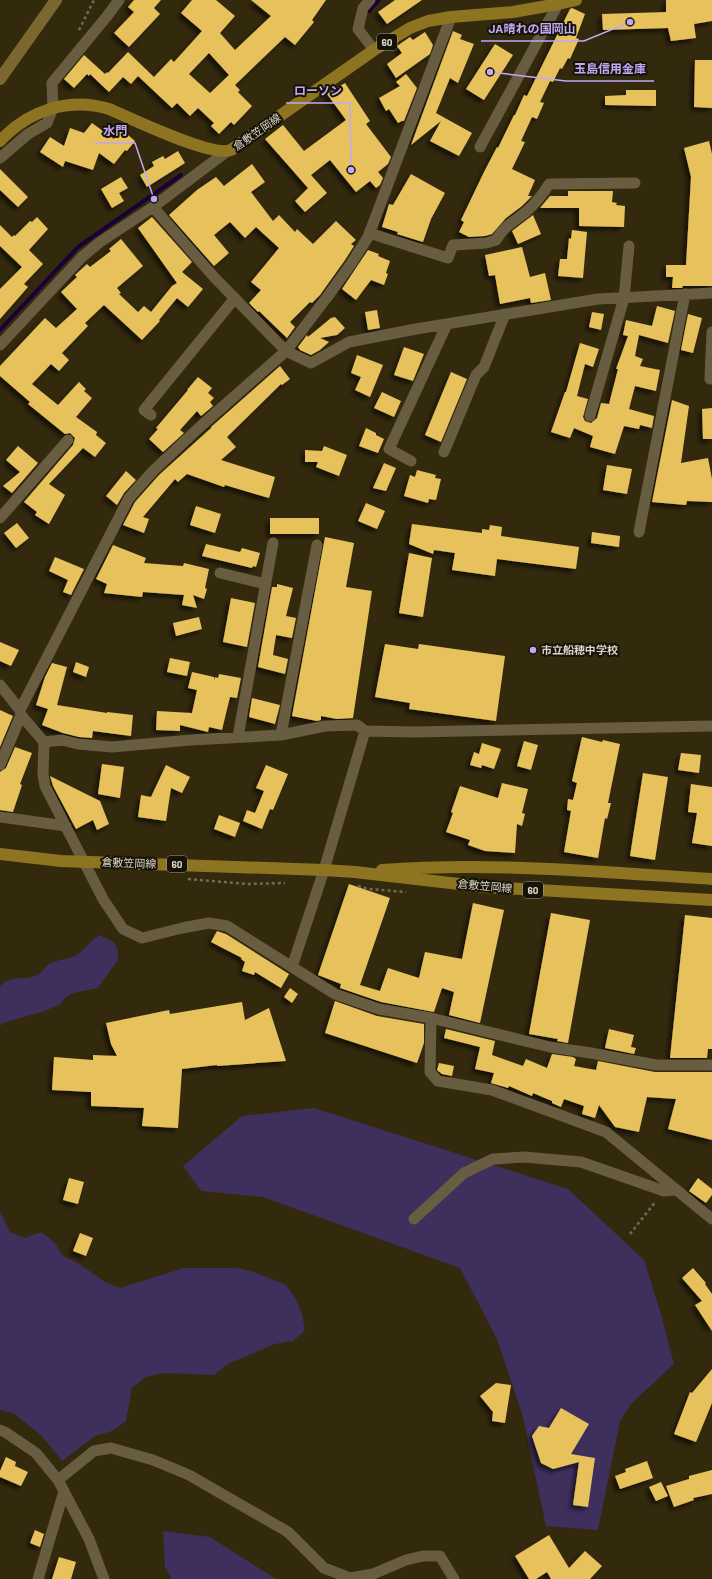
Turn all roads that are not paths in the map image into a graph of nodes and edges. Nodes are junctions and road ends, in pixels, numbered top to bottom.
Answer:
1 (56, 0) edge
2 (119, 0) edge
3 (370, 0) edge
4 (576, 0) edge
5 (558, 4) junction
6 (451, 17) junction
7 (374, 50) junction
8 (0, 79) edge
9 (53, 108) junction
10 (0, 141) edge
11 (480, 147) dead end
12 (226, 152) junction
13 (0, 158) edge
14 (635, 183) dead end
15 (153, 206) junction
16 (369, 233) junction
17 (629, 246) dead end
18 (712, 293) edge
19 (685, 294) junction
20 (235, 298) junction
21 (624, 298) junction
22 (505, 314) junction
23 (447, 324) junction
24 (712, 332) edge
25 (0, 345) edge
26 (286, 351) junction
27 (710, 379) dead end
28 (151, 415) dead end
29 (590, 416) dead end
30 (68, 440) dead end
31 (444, 452) dead end
32 (411, 461) dead end
33 (0, 518) edge
34 (639, 532) dead end
35 (273, 543) dead end
36 (317, 545) dead end
37 (220, 573) dead end
38 (266, 584) junction
39 (0, 685) edge
40 (20, 712) junction
41 (712, 726) edge
42 (365, 731) junction
43 (281, 735) junction
44 (238, 737) junction
45 (44, 742) junction
46 (0, 765) edge
47 (0, 817) edge
48 (66, 826) junction
49 (0, 854) edge
50 (85, 861) junction
51 (324, 870) junction
52 (355, 872) junction
53 (712, 879) edge
54 (712, 900) edge
55 (292, 967) junction
56 (431, 1018) junction
57 (712, 1065) edge
58 (669, 1190) junction
59 (414, 1219) dead end
60 (712, 1219) edge
61 (0, 1430) edge
62 (58, 1480) junction
63 (64, 1491) junction
64 (38, 1579) edge
65 (104, 1579) edge
66 (454, 1579) edge

1 - 8 street
2 - 9 street
3 - 7 street
4 - 5 main road, 倉敷笠岡線 / 60
5 - 6 main road, 倉敷笠岡線 / 60
5 - 11 street
6 - 7 main road, 倉敷笠岡線 / 60
6 - 16 street
7 - 12 main road, 倉敷笠岡線 / 60
9 - 10 main road, 倉敷笠岡線
9 - 12 main road, 倉敷笠岡線
9 - 13 street
12 - 15 street
14 - 16 street
15 - 20 street
15 - 25 street
16 - 26 street
17 - 21 street
18 - 19 street
19 - 21 street
19 - 34 street
20 - 26 street
20 - 28 street
21 - 22 street
21 - 29 street
22 - 23 street
22 - 31 street
23 - 26 street
23 - 32 street
24 - 27 street
26 - 40 street
30 - 33 street
35 - 38 street
36 - 43 street
37 - 38 street
38 - 44 street
39 - 40 street
40 - 45 street
40 - 46 street
41 - 42 street
42 - 43 street
42 - 51 street
43 - 44 street
44 - 45 street
45 - 48 street
47 - 48 street
48 - 50 street
49 - 50 main road, 倉敷笠岡線 / 60
50 - 51 main road, 倉敷笠岡線 / 60
50 - 55 street
51 - 52 main road, 倉敷笠岡線 / 60
51 - 55 street
52 - 53 main road, 倉敷笠岡線 / 60
52 - 54 main road, 倉敷笠岡線 / 60
55 - 56 street
56 - 57 street
56 - 58 street
58 - 59 street
58 - 60 street
61 - 62 street
62 - 63 street
62 - 66 street
63 - 64 street
63 - 65 street

